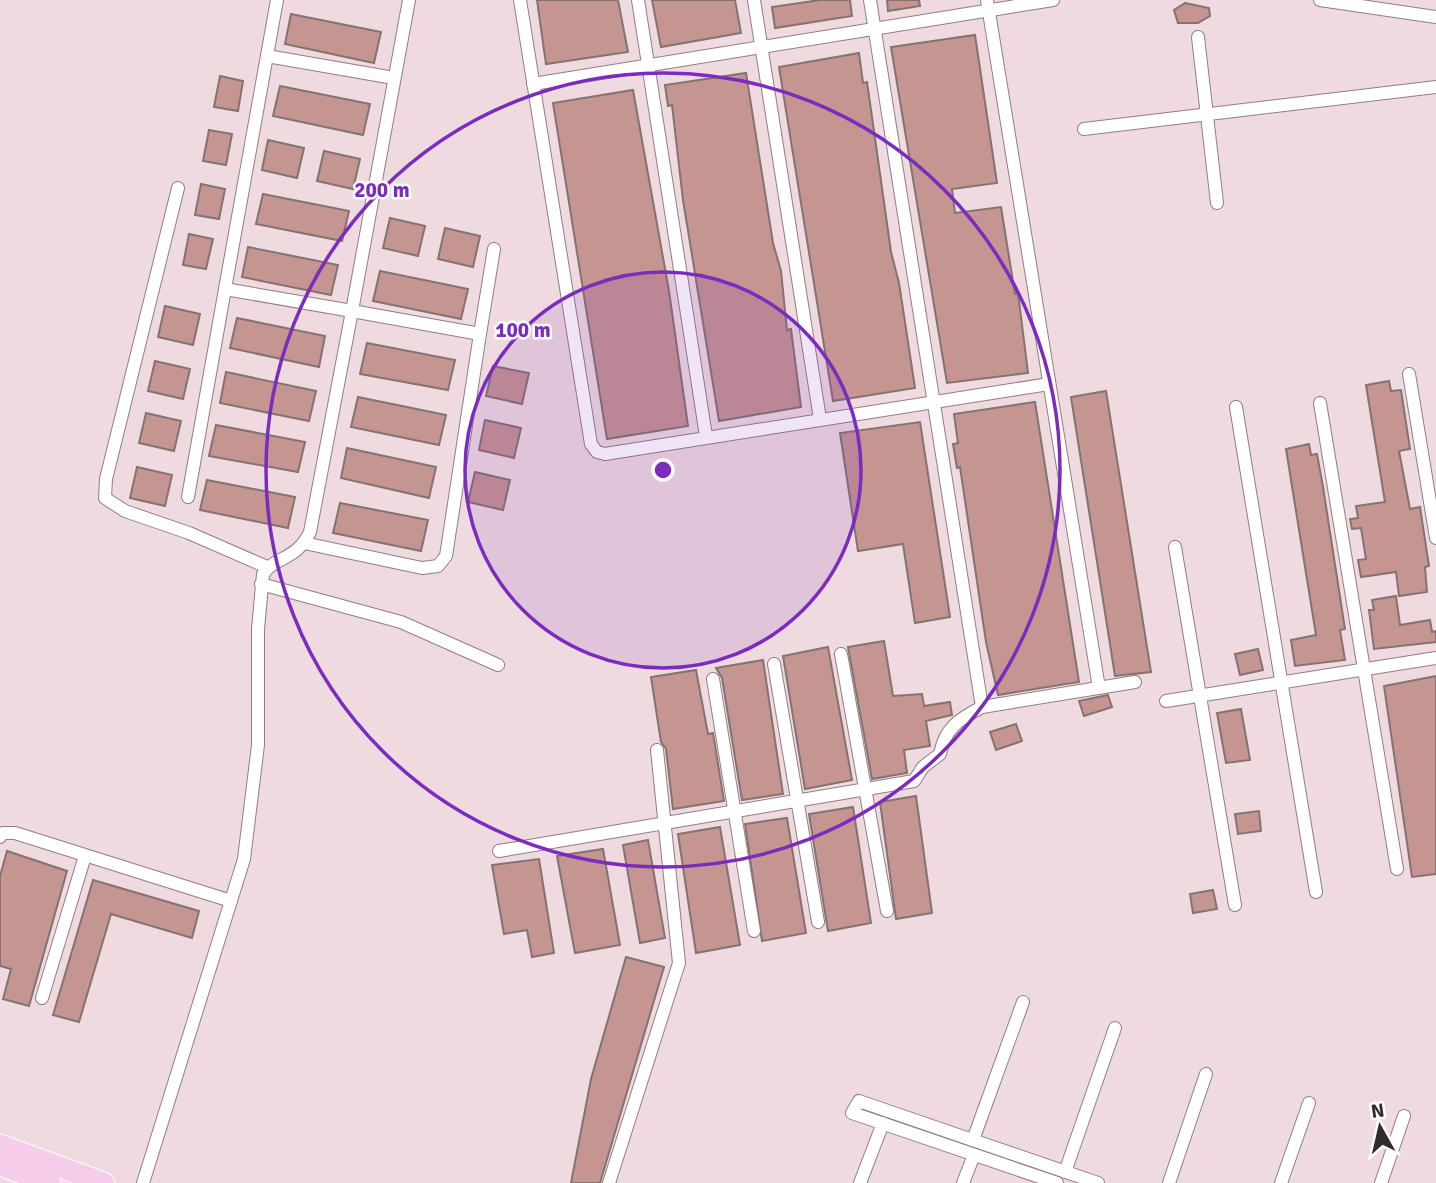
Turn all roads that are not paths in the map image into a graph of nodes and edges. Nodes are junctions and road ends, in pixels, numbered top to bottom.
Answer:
1 (277, 0) edge
2 (409, 0) edge
3 (520, 0) edge
4 (638, 0) edge
5 (754, 0) edge
6 (870, 0) edge
7 (1053, 0) edge
8 (1320, 0) edge
9 (988, 5) edge
10 (1436, 17) edge
11 (875, 29) junction
12 (1198, 37) dead end
13 (762, 47) junction
14 (267, 56) junction
15 (648, 66) junction
16 (394, 78) junction
17 (533, 84) junction
18 (1436, 87) edge
19 (1206, 114) junction
20 (1084, 129) dead end
21 (178, 188) dead end
22 (1217, 203) dead end
23 (494, 249) dead end
24 (225, 289) junction
25 (352, 311) junction
26 (480, 334) junction
27 (1409, 374) dead end
28 (1049, 384) junction
29 (934, 402) junction
30 (1320, 403) dead end
31 (1236, 407) dead end
32 (820, 419) junction
33 (706, 436) junction
34 (188, 497) dead end
35 (1436, 538) edge
36 (304, 543) junction
37 (1175, 547) dead end
38 (267, 568) junction
39 (261, 584) junction
40 (841, 654) dead end
41 (1436, 658) edge
42 (774, 664) dead end
43 (498, 665) dead end
44 (1366, 669) junction
45 (713, 679) dead end
46 (1135, 682) dead end
47 (1282, 682) junction
48 (1099, 688) junction
49 (1198, 696) junction
50 (1166, 701) dead end
51 (982, 707) junction
52 (657, 750) dead end
53 (865, 790) junction
54 (796, 801) junction
55 (735, 810) junction
56 (665, 821) junction
57 (0, 837) edge
58 (499, 850) dead end
59 (85, 856) junction
60 (1397, 869) dead end
61 (1317, 892) dead end
62 (231, 901) junction
63 (1235, 905) dead end
64 (887, 911) dead end
65 (818, 922) dead end
66 (754, 931) dead end
67 (42, 998) dead end
68 (1023, 1002) dead end
69 (1115, 1028) dead end
70 (1206, 1074) dead end
71 (1309, 1102) dead end
72 (1404, 1116) dead end
73 (883, 1124) junction
74 (973, 1140) junction
75 (0, 1145) edge
76 (974, 1155) junction
77 (0, 1165) edge
78 (1061, 1177) edge
79 (50, 1183) edge
80 (104, 1183) edge
81 (143, 1183) edge
82 (608, 1183) edge
83 (860, 1183) edge
84 (963, 1183) edge
85 (1098, 1183) edge
86 (1169, 1183) edge
87 (1281, 1183) edge
88 (1381, 1183) edge

1 - 14 street
2 - 16 street
3 - 17 street
4 - 15 street
5 - 13 street
6 - 11 street
7 - 9 street
8 - 10 street
9 - 11 street
9 - 28 street
11 - 13 street
11 - 29 street
12 - 19 street
13 - 15 street
13 - 32 street
14 - 16 street
14 - 24 street
15 - 17 street
15 - 33 street
16 - 25 street
17 - 33 street
18 - 19 street
19 - 20 street
19 - 22 street
21 - 38 street
23 - 26 street
24 - 25 street
24 - 34 street
25 - 26 street
25 - 36 street
26 - 36 street
27 - 35 street
28 - 29 street
28 - 48 street
29 - 32 street
29 - 51 street
30 - 44 street
31 - 47 street
32 - 33 street
36 - 38 street
37 - 49 street
38 - 39 street
39 - 43 street
39 - 62 street
40 - 53 street
41 - 44 street
42 - 54 street
44 - 47 street
44 - 60 street
45 - 55 street
46 - 48 street
47 - 49 street
47 - 61 street
48 - 51 street
49 - 50 street
49 - 63 street
51 - 53 street
52 - 56 street
53 - 54 street
53 - 64 street
54 - 55 street
54 - 65 street
55 - 56 street
55 - 66 street
56 - 58 street
56 - 82 street
57 - 59 street
59 - 62 street
59 - 67 street
62 - 81 street
68 - 74 street
69 - 78 street
70 - 86 street
71 - 87 street
72 - 88 street
73 - 74 street
73 - 76 street
73 - 83 street
74 - 78 street
75 - 80 main road
76 - 78 street
76 - 84 street
77 - 79 main road
78 - 85 street

